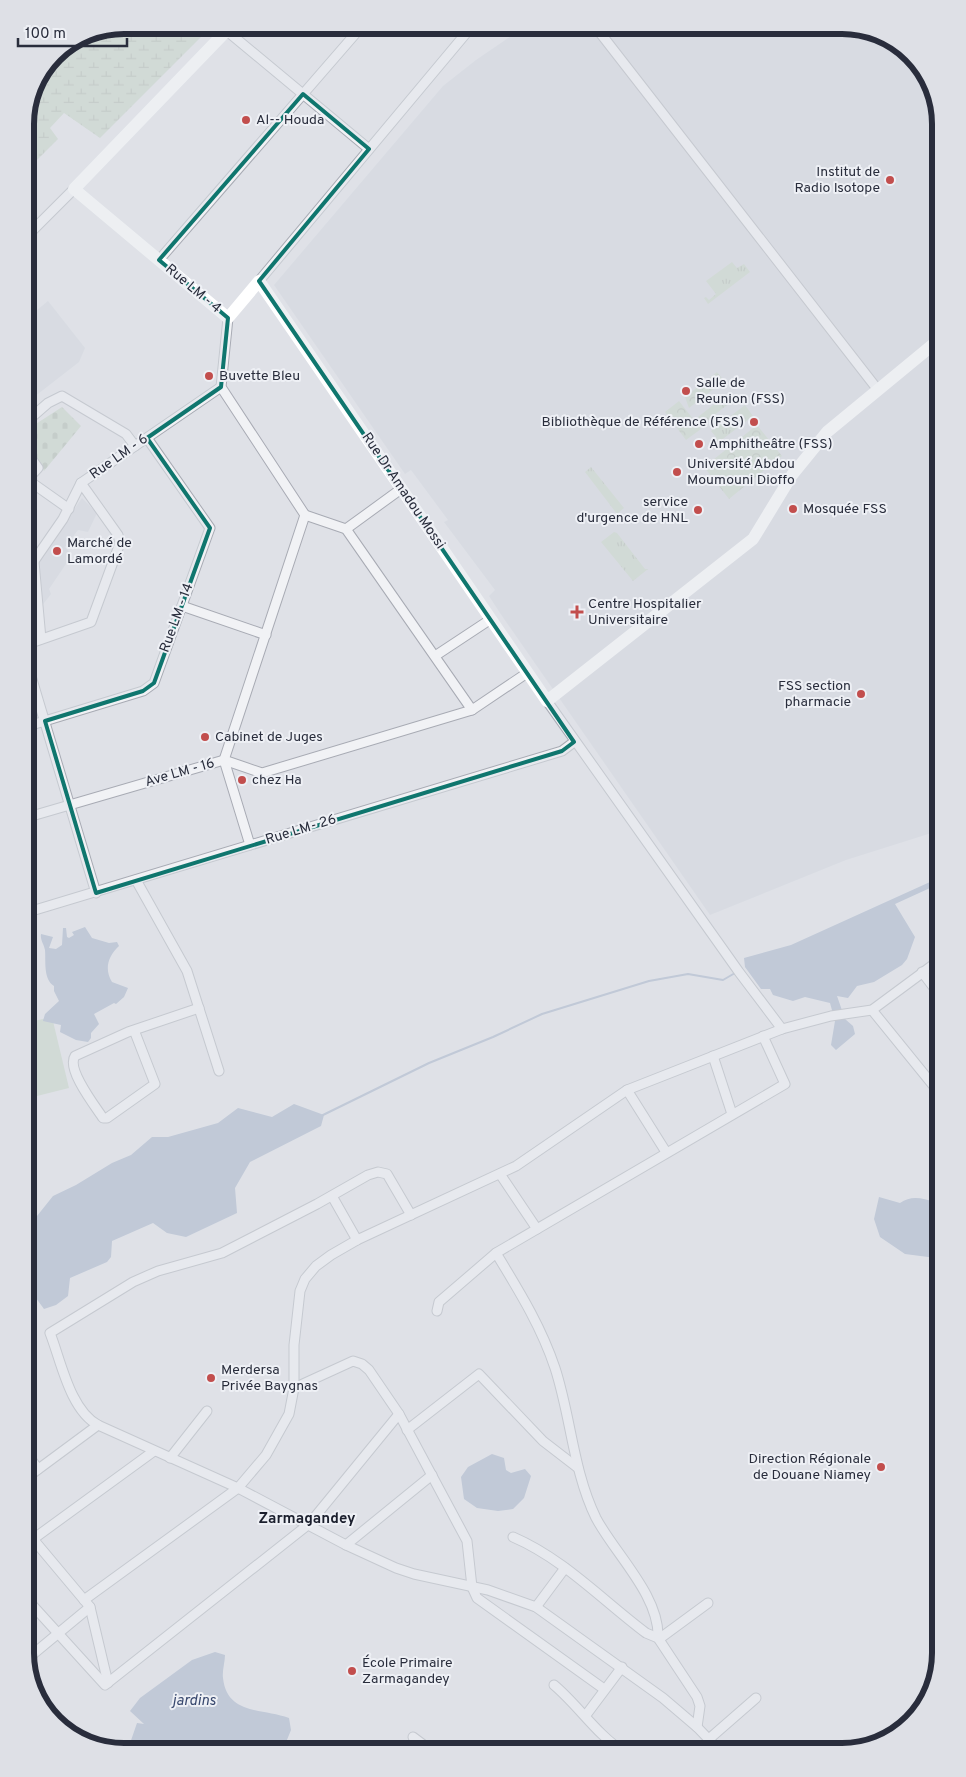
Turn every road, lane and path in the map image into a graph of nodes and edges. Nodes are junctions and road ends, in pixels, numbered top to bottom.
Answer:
1 (224, 34) edge
2 (237, 34) edge
3 (355, 34) edge
4 (466, 34) edge
5 (601, 34) edge
6 (303, 94) junction
7 (369, 149) junction
8 (74, 188) junction
9 (34, 229) edge
10 (158, 260) junction
11 (259, 281) junction
12 (228, 318) junction
13 (932, 345) edge
14 (221, 387) junction
15 (878, 390) junction
16 (34, 414) edge
17 (147, 438) junction
18 (135, 446) junction
19 (34, 462) edge
20 (34, 472) edge
21 (82, 483) junction
22 (34, 486) edge
23 (401, 489) junction
24 (69, 509) junction
25 (305, 515) junction
26 (346, 529) junction
27 (34, 562) joint
28 (182, 606) junction
29 (491, 619) junction
30 (266, 635) junction
31 (41, 639) junction
32 (34, 642) edge
33 (435, 656) junction
34 (527, 673) junction
35 (34, 685) edge
36 (547, 701) junction
37 (472, 710) junction
38 (45, 721) junction
39 (34, 724) edge
40 (574, 742) junction
41 (224, 760) junction
42 (70, 805) junction
43 (34, 815) edge
44 (250, 845) junction
45 (136, 880) junction
46 (96, 893) junction
47 (34, 910) edge
48 (932, 965) edge
49 (922, 972) junction
50 (932, 985) edge
51 (199, 1008) junction
52 (872, 1010) junction
53 (782, 1029) junction
54 (134, 1030) junction
55 (763, 1036) junction
56 (713, 1056) junction
57 (220, 1071) dead end
58 (932, 1084) edge
59 (627, 1090) junction
60 (732, 1114) junction
61 (666, 1152) junction
62 (500, 1174) junction
63 (332, 1196) junction
64 (411, 1215) junction
65 (537, 1229) junction
66 (357, 1240) junction
67 (496, 1254) junction
68 (437, 1310) dead end
69 (294, 1388) junction
70 (207, 1412) dead end
71 (399, 1414) junction
72 (98, 1425) junction
73 (407, 1430) junction
74 (154, 1451) junction
75 (170, 1458) junction
76 (34, 1464) edge
77 (578, 1468) junction
78 (38, 1470) junction
79 (34, 1473) edge
80 (432, 1476) junction
81 (238, 1488) junction
82 (309, 1524) junction
83 (513, 1536) dead end
84 (34, 1539) joint
85 (346, 1545) junction
86 (565, 1568) junction
87 (472, 1587) junction
88 (87, 1603) junction
89 (708, 1603) dead end
90 (34, 1607) edge
91 (536, 1607) junction
92 (58, 1634) junction
93 (659, 1638) junction
94 (34, 1654) edge
95 (622, 1667) junction
96 (108, 1683) junction
97 (554, 1685) dead end
98 (604, 1689) junction
99 (756, 1698) dead end
100 (586, 1715) junction
101 (697, 1727) junction
102 (413, 1737) dead end
103 (708, 1739) junction
104 (421, 1743) edge
105 (612, 1743) edge
106 (712, 1743) edge

1 - 8 street
2 - 6 street
3 - 6 street
4 - 7 street
5 - 15 street
6 - 7 street
6 - 10 street
7 - 11 street
8 - 9 street
8 - 10 street, Rue LM - 4
10 - 12 street, Rue LM - 4
11 - 12 street
11 - 23 street, Rue Dr Amadou Mossi
12 - 14 street, Rue LM - 4
13 - 15 street
14 - 17 street, Rue LM - 6
14 - 25 street
15 - 36 street
16 - 18 street
17 - 18 street, Rue LM - 6
17 - 28 street, Rue LM - 14
18 - 21 street, Rue LM - 6
19 - 20 street
21 - 24 street, Rue LM - 6
21 - 31 street
22 - 24 street
23 - 26 street
23 - 29 street, Rue Dr Amadou Mossi
24 - 27 street, Rue LM - 6
25 - 26 street
25 - 30 street
26 - 33 street
27 - 31 street
28 - 30 street
28 - 38 street, Rue LM - 14
29 - 33 street
29 - 34 street, Rue Dr Amadou Mossi
30 - 41 street
31 - 32 street
33 - 37 street
34 - 36 street, Rue Dr Amadou Mossi
34 - 37 street, Ave LM - 16
35 - 38 street
36 - 40 street
37 - 41 street, Ave LM - 16
38 - 39 street, Rue LM - 14
38 - 42 street
40 - 44 street, Rue LM- 26
40 - 53 street
41 - 42 street, Ave LM - 16
41 - 44 street
42 - 43 street, Ave LM - 16
42 - 46 street
44 - 45 street, Rue LM- 26
45 - 46 street, Rue LM- 26
45 - 51 street
46 - 47 street, Rue LM- 26
48 - 49 street
49 - 50 street
49 - 52 street
51 - 54 street
51 - 57 street
52 - 53 street
52 - 58 street
53 - 55 street
54 - 54 street
55 - 56 street
55 - 60 street
56 - 59 street
56 - 60 street
59 - 61 street
59 - 62 street
60 - 61 street
61 - 65 street
62 - 64 street
62 - 65 street
63 - 64 street
63 - 66 street
63 - 72 street
64 - 66 street
65 - 67 street
66 - 69 street
67 - 68 street
67 - 77 street
69 - 71 street
69 - 81 street
70 - 75 street
71 - 73 street
71 - 82 street
72 - 74 street
72 - 78 street
73 - 77 street
73 - 80 street
74 - 75 street
74 - 84 street
75 - 81 street
76 - 78 street
77 - 93 street
78 - 79 street
80 - 85 street
80 - 87 street
81 - 82 street
81 - 88 street
82 - 85 street
82 - 96 street
83 - 86 street
84 - 88 street
85 - 87 street
86 - 91 street
86 - 93 street
87 - 91 street
87 - 98 street
88 - 92 street
88 - 96 street
89 - 93 street
90 - 92 street
91 - 95 street
92 - 94 street
92 - 96 street
93 - 101 street
95 - 98 street
95 - 101 street
97 - 100 street
98 - 100 street
99 - 103 street
100 - 105 street
101 - 103 street
102 - 104 street
103 - 106 street

